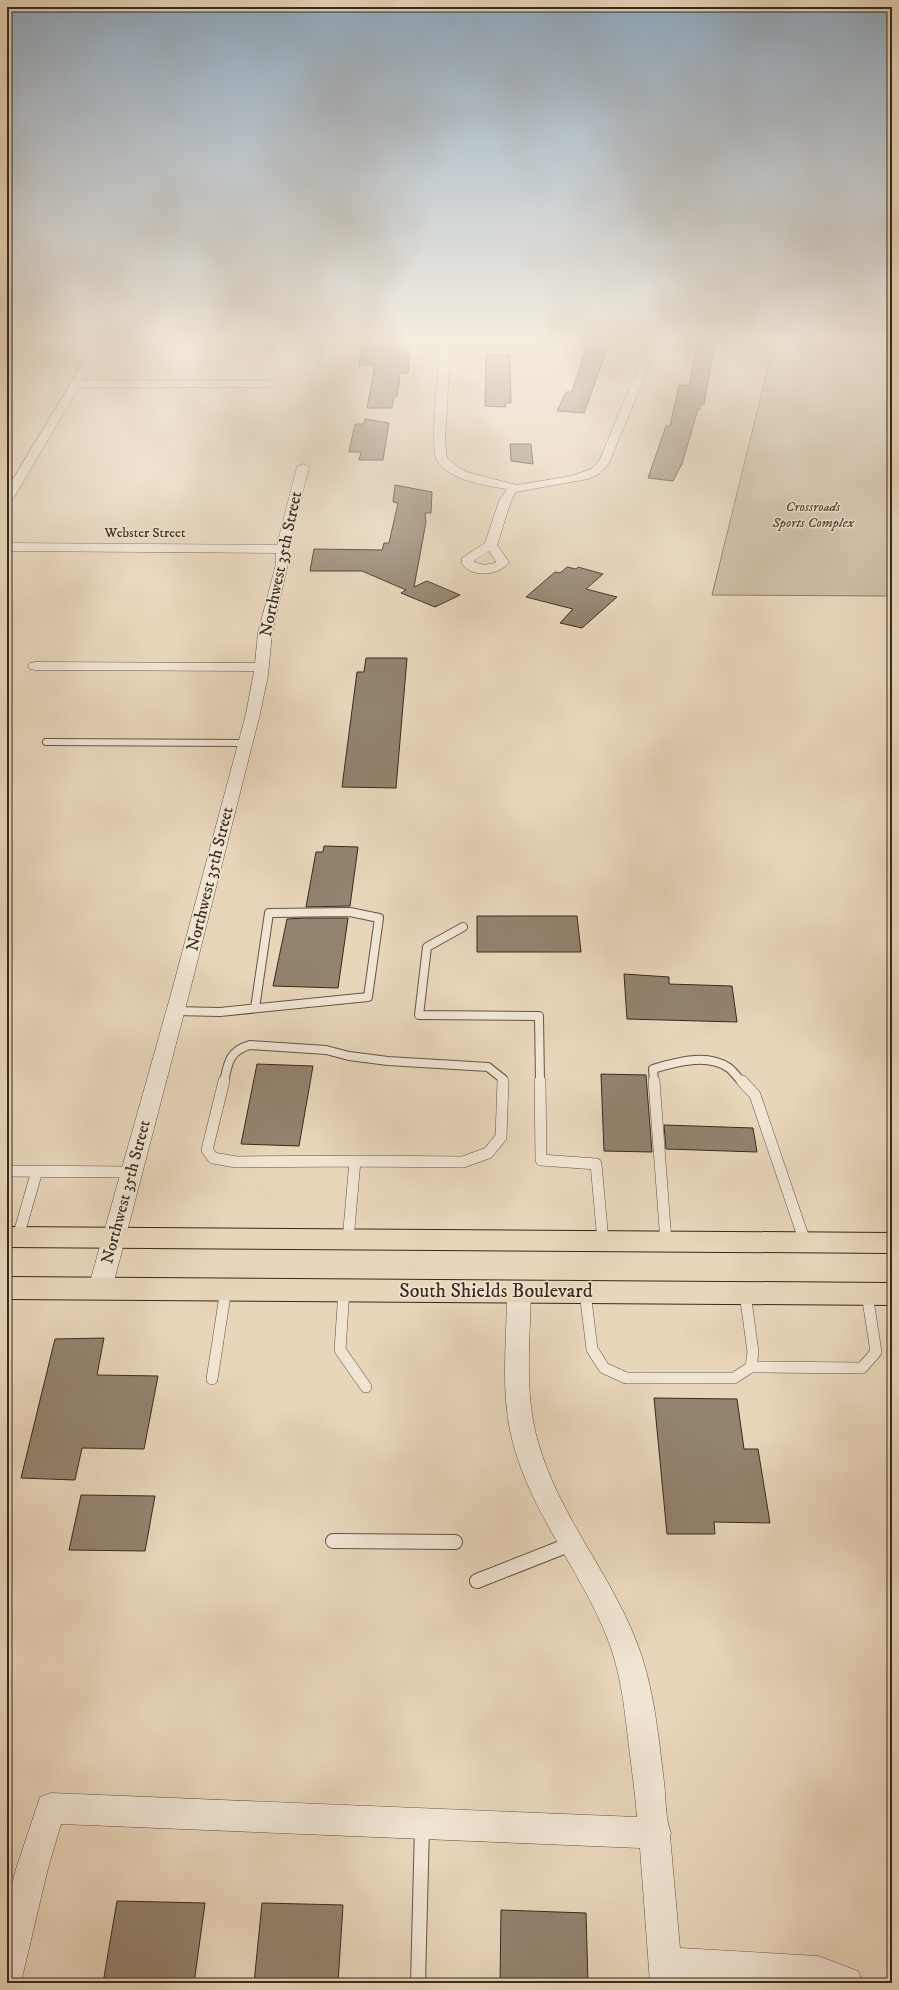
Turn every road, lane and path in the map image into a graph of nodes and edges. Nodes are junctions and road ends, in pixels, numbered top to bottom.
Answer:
1 (48, 431) edge
2 (440, 431) edge
3 (618, 431) edge
4 (303, 467) dead end
5 (517, 488) junction
6 (7, 499) edge
7 (491, 545) dead end
8 (7, 547) edge
9 (282, 549) junction
10 (35, 666) dead end
11 (261, 666) junction
12 (46, 742) dead end
13 (245, 743) junction
14 (463, 927) dead end
15 (255, 1008) junction
16 (175, 1011) junction
17 (355, 1161) junction
18 (7, 1171) edge
19 (37, 1171) junction
20 (132, 1172) junction
21 (12, 1237) edge
22 (114, 1238) junction
23 (348, 1240) junction
24 (603, 1241) junction
25 (666, 1242) junction
26 (805, 1243) junction
27 (892, 1244) edge
28 (7, 1288) edge
29 (100, 1289) junction
30 (226, 1290) junction
31 (344, 1290) junction
32 (519, 1291) junction
33 (585, 1292) junction
34 (745, 1293) junction
35 (879, 1294) edge
36 (751, 1367) junction
37 (212, 1379) dead end
38 (366, 1387) dead end
39 (333, 1541) dead end
40 (455, 1542) dead end
41 (571, 1544) junction
42 (477, 1581) dead end
43 (422, 1824) junction
44 (656, 1833) junction
45 (7, 1974) edge
46 (666, 1974) edge
47 (418, 1983) edge
48 (846, 1983) edge

1 - 6 street
2 - 5 street
3 - 5 street
4 - 9 street, Northwest 35th Street
5 - 7 street
8 - 9 street, Webster Street
9 - 11 street, Northwest 35th Street
10 - 11 street
11 - 13 street, Northwest 35th Street
12 - 13 lane
13 - 16 street, Northwest 35th Street
14 - 24 lane
15 - 15 lane
15 - 16 lane
16 - 20 street, Northwest 35th Street
17 - 17 lane
17 - 23 lane
18 - 19 lane
19 - 20 lane
19 - 21 lane
20 - 22 street, Northwest 35th Street
21 - 22 main road
22 - 23 main road
22 - 29 street, Northwest 35th Street
23 - 24 main road
24 - 25 main road
25 - 26 main road
25 - 26 lane
26 - 27 main road
28 - 29 main road, South Shields Boulevard
29 - 30 main road, South Shields Boulevard
30 - 31 main road, South Shields Boulevard
30 - 37 lane
31 - 32 main road, South Shields Boulevard
31 - 38 lane
32 - 33 main road, South Shields Boulevard
32 - 41 street
33 - 34 main road, South Shields Boulevard
33 - 36 lane
34 - 35 main road, South Shields Boulevard
34 - 36 lane
35 - 36 lane
39 - 40 lane
41 - 42 lane
41 - 44 street
43 - 44 street
43 - 45 street
43 - 47 lane
44 - 46 street
46 - 48 street

